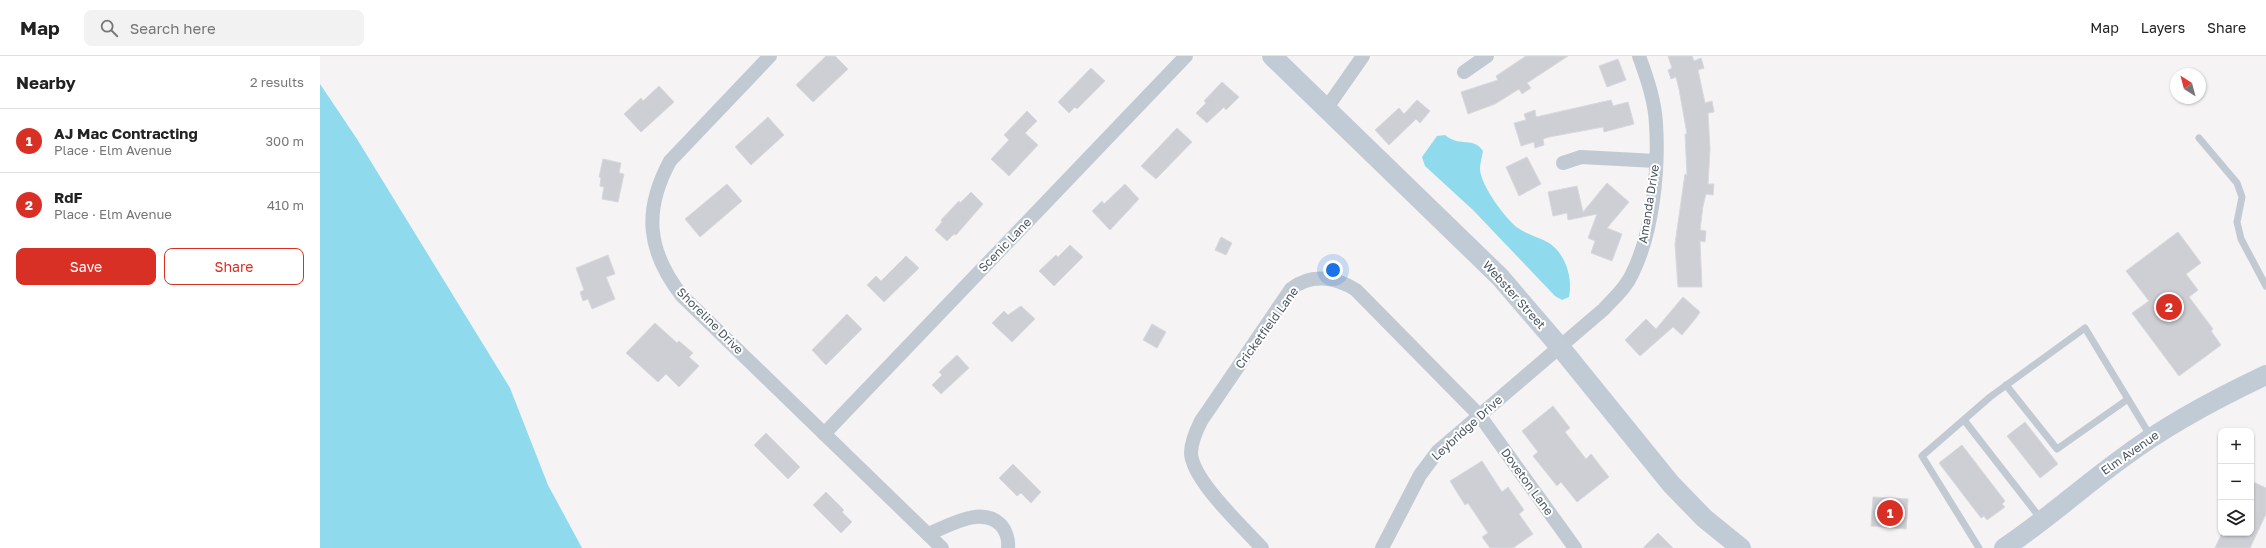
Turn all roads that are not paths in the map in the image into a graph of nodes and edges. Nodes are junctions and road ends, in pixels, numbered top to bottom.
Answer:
1 (770, 56) edge
2 (1186, 56) edge
3 (1272, 56) edge
4 (1363, 56) edge
5 (1488, 56) edge
6 (1640, 56) edge
7 (1464, 72) dead end
8 (1326, 109) junction
9 (2199, 138) dead end
10 (1656, 161) junction
11 (1563, 163) dead end
12 (2266, 286) edge
13 (1560, 346) junction
14 (2266, 375) edge
15 (2006, 386) junction
16 (2128, 400) junction
17 (1480, 416) junction
18 (1964, 420) junction
19 (824, 434) junction
20 (2152, 438) junction
21 (2041, 520) junction
22 (928, 534) junction
23 (942, 548) edge
24 (1008, 548) edge
25 (1262, 548) edge
26 (1382, 548) edge
27 (1575, 548) edge
28 (1741, 548) edge
29 (1979, 548) edge
30 (2004, 548) edge

1 - 19 street, Shoreline Drive
2 - 19 street, Scenic Lane
3 - 8 main road, Webster Street
4 - 8 street
5 - 7 street
6 - 10 street, Amanda Drive
8 - 13 main road, Webster Street
9 - 12 lane
10 - 11 street
10 - 13 street, Amanda Drive
13 - 17 street, Leybridge Drive
13 - 28 main road, Webster Street
14 - 20 main road, Elm Avenue
15 - 16 lane
15 - 16 lane
15 - 18 lane
16 - 20 lane
17 - 25 street, Cricketfield Lane
17 - 26 street, Leybridge Drive
17 - 27 street, Doveton Lane
18 - 21 lane
18 - 29 lane
19 - 22 street, Shoreline Drive
20 - 21 main road, Elm Avenue
21 - 30 main road, Elm Avenue
22 - 23 street, Shoreline Drive
22 - 24 street

